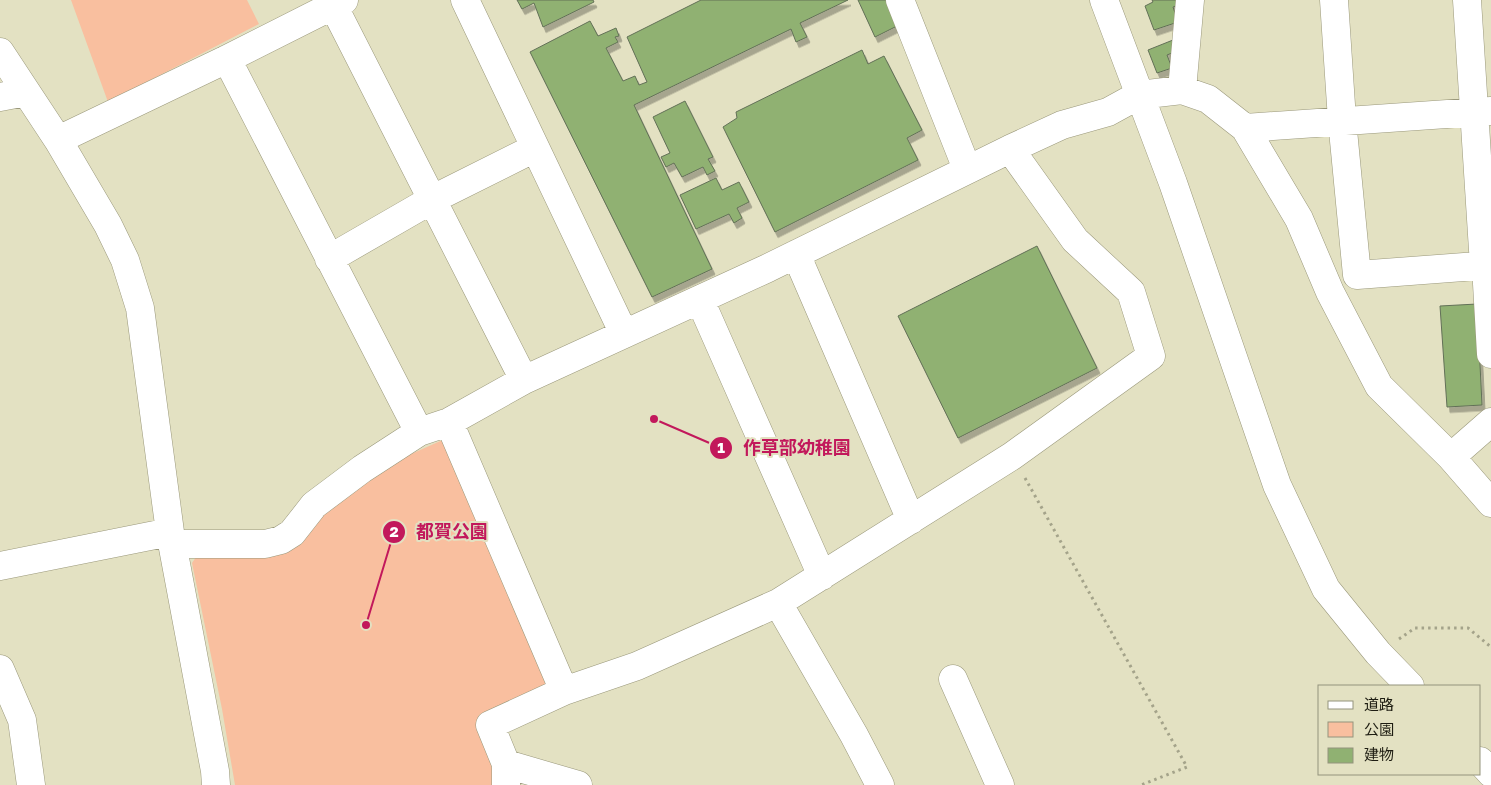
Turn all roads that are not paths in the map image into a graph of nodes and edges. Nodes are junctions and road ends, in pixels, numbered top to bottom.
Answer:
1 (464, 0) edge
2 (900, 0) edge
3 (1104, 0) edge
4 (1190, 0) edge
5 (1334, 0) edge
6 (1467, 0) edge
7 (339, 3) edge
8 (0, 52) edge
9 (228, 59) junction
10 (1182, 90) junction
11 (13, 95) edge
12 (1139, 95) junction
13 (1482, 111) edge
14 (1342, 120) junction
15 (1245, 128) junction
16 (58, 140) junction
17 (535, 148) junction
18 (1010, 149) junction
19 (967, 169) junction
20 (433, 199) junction
21 (796, 254) junction
22 (329, 259) junction
23 (1489, 265) edge
24 (700, 300) junction
25 (624, 334) junction
26 (1491, 354) edge
27 (524, 380) junction
28 (449, 422) junction
29 (1491, 422) edge
30 (419, 432) junction
31 (1451, 457) junction
32 (1491, 503) edge
33 (911, 520) junction
34 (171, 538) junction
35 (0, 566) edge
36 (822, 576) junction
37 (778, 603) junction
38 (0, 669) edge
39 (953, 679) dead end
40 (1409, 685) edge
41 (564, 691) junction
42 (1481, 762) edge
43 (1491, 773) edge
44 (506, 774) edge
45 (31, 785) edge
46 (216, 785) edge
47 (578, 785) edge
48 (880, 785) edge
49 (1000, 785) edge

1 - 17 street
2 - 19 street
3 - 12 street
4 - 10 street
5 - 14 street
6 - 13 street
7 - 9 street
7 - 20 street
8 - 11 street
9 - 16 street
9 - 22 street
10 - 12 street
10 - 15 street
11 - 16 street
12 - 18 street
12 - 40 street
13 - 14 street
13 - 23 street
14 - 15 street
14 - 23 street
15 - 31 street
16 - 34 street
17 - 20 street
17 - 25 street
18 - 19 street
18 - 33 street
19 - 21 street
20 - 22 street
20 - 27 street
21 - 24 street
21 - 33 street
22 - 30 street
23 - 26 street
24 - 25 street
24 - 36 street
25 - 27 street
27 - 28 street
28 - 30 street
28 - 41 street
29 - 31 street
30 - 34 street
31 - 32 street
33 - 36 street
34 - 35 street
34 - 46 street
36 - 37 street
37 - 41 street
37 - 48 street
38 - 45 street
39 - 49 street
41 - 44 street
42 - 43 street
44 - 47 street

